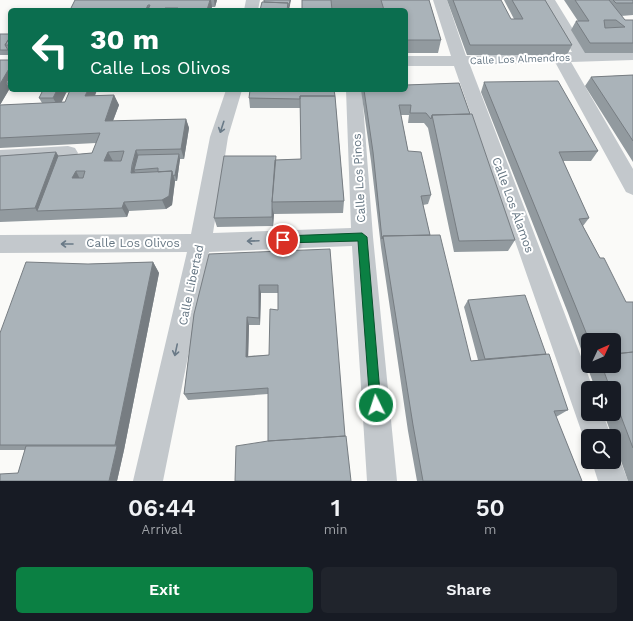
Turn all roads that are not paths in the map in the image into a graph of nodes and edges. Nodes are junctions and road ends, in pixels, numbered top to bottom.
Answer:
1 (440, 0) edge
2 (548, 0) edge
3 (633, 55) edge
4 (582, 56) junction
5 (560, 57) junction
6 (408, 61) edge
7 (460, 61) junction
8 (233, 92) edge
9 (354, 92) edge
10 (68, 153) dead end
11 (0, 157) edge
12 (633, 187) edge
13 (362, 237) junction
14 (200, 243) junction
15 (0, 244) edge
16 (581, 391) edge
17 (609, 469) edge
18 (148, 481) edge
19 (382, 481) edge
20 (613, 481) edge

1 - 7 street, Calle Los Álamos
2 - 4 street
3 - 4 street, Calle Los Almendros
4 - 5 street, Calle Los Almendros
5 - 7 street, Calle Los Almendros
5 - 12 street
6 - 7 street, Calle Los Almendros
7 - 16 street, Calle Los Álamos
8 -> 14 street, Calle Libertad
9 - 13 street, Calle Los Pinos
10 - 11 street
13 -> 14 street, Calle Los Olivos
13 - 19 street, Calle Los Pinos
14 -> 15 street, Calle Los Olivos
14 -> 18 street, Calle Libertad
17 - 20 street

